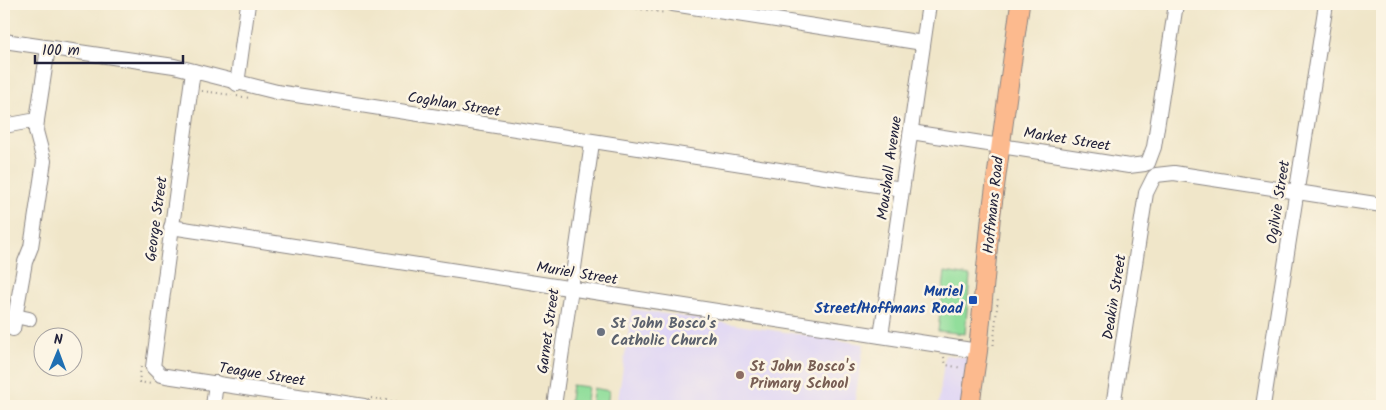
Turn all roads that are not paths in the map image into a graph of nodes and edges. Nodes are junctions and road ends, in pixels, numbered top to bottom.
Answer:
1 (248, 4) edge
2 (673, 4) edge
3 (929, 4) edge
4 (1020, 4) edge
5 (1176, 4) edge
6 (1326, 4) edge
7 (4, 40) edge
8 (923, 43) junction
9 (48, 48) junction
10 (193, 71) junction
11 (236, 84) junction
12 (37, 120) junction
13 (4, 126) edge
14 (911, 132) junction
15 (592, 143) junction
16 (1000, 145) junction
17 (1150, 170) junction
18 (902, 189) junction
19 (1296, 191) junction
20 (1382, 205) edge
21 (171, 227) junction
22 (571, 288) junction
23 (19, 321) dead end
24 (881, 336) junction
25 (978, 351) junction
26 (157, 378) joint
27 (216, 383) junction
28 (366, 402) edge
29 (213, 406) edge
30 (554, 406) edge
31 (970, 406) edge
32 (1113, 406) edge
33 (1263, 406) edge

1 - 11 street
2 - 8 street
3 - 8 street, Moushall Avenue
4 - 16 main road, Hoffmans Road
5 - 17 street
6 - 19 street, Ogilvie Street
7 - 9 street, Coghlan Street
8 - 14 street, Moushall Avenue
9 - 10 street, Coghlan Street
9 - 12 street
10 - 11 street, Coghlan Street
10 - 21 street, George Street
11 - 15 street, Coghlan Street
12 - 13 street
12 - 23 street
14 - 16 street, Market Street
14 - 18 street, Moushall Avenue
15 - 18 street, Coghlan Street
15 - 22 street, Garnet Street
16 - 17 street, Market Street
16 - 25 main road, Hoffmans Road
17 - 19 street, Market Street
17 - 32 street, Deakin Street
18 - 24 street, Moushall Avenue
19 - 20 street, Market Street
19 - 33 street, Ogilvie Street
21 - 22 street, Muriel Street
21 - 26 street, George Street
22 - 24 street, Muriel Street
22 - 30 street, Garnet Street
24 - 25 street, Muriel Street
25 - 31 main road, Hoffmans Road
26 - 27 street, Teague Street
27 - 28 street, Teague Street
27 - 29 street

